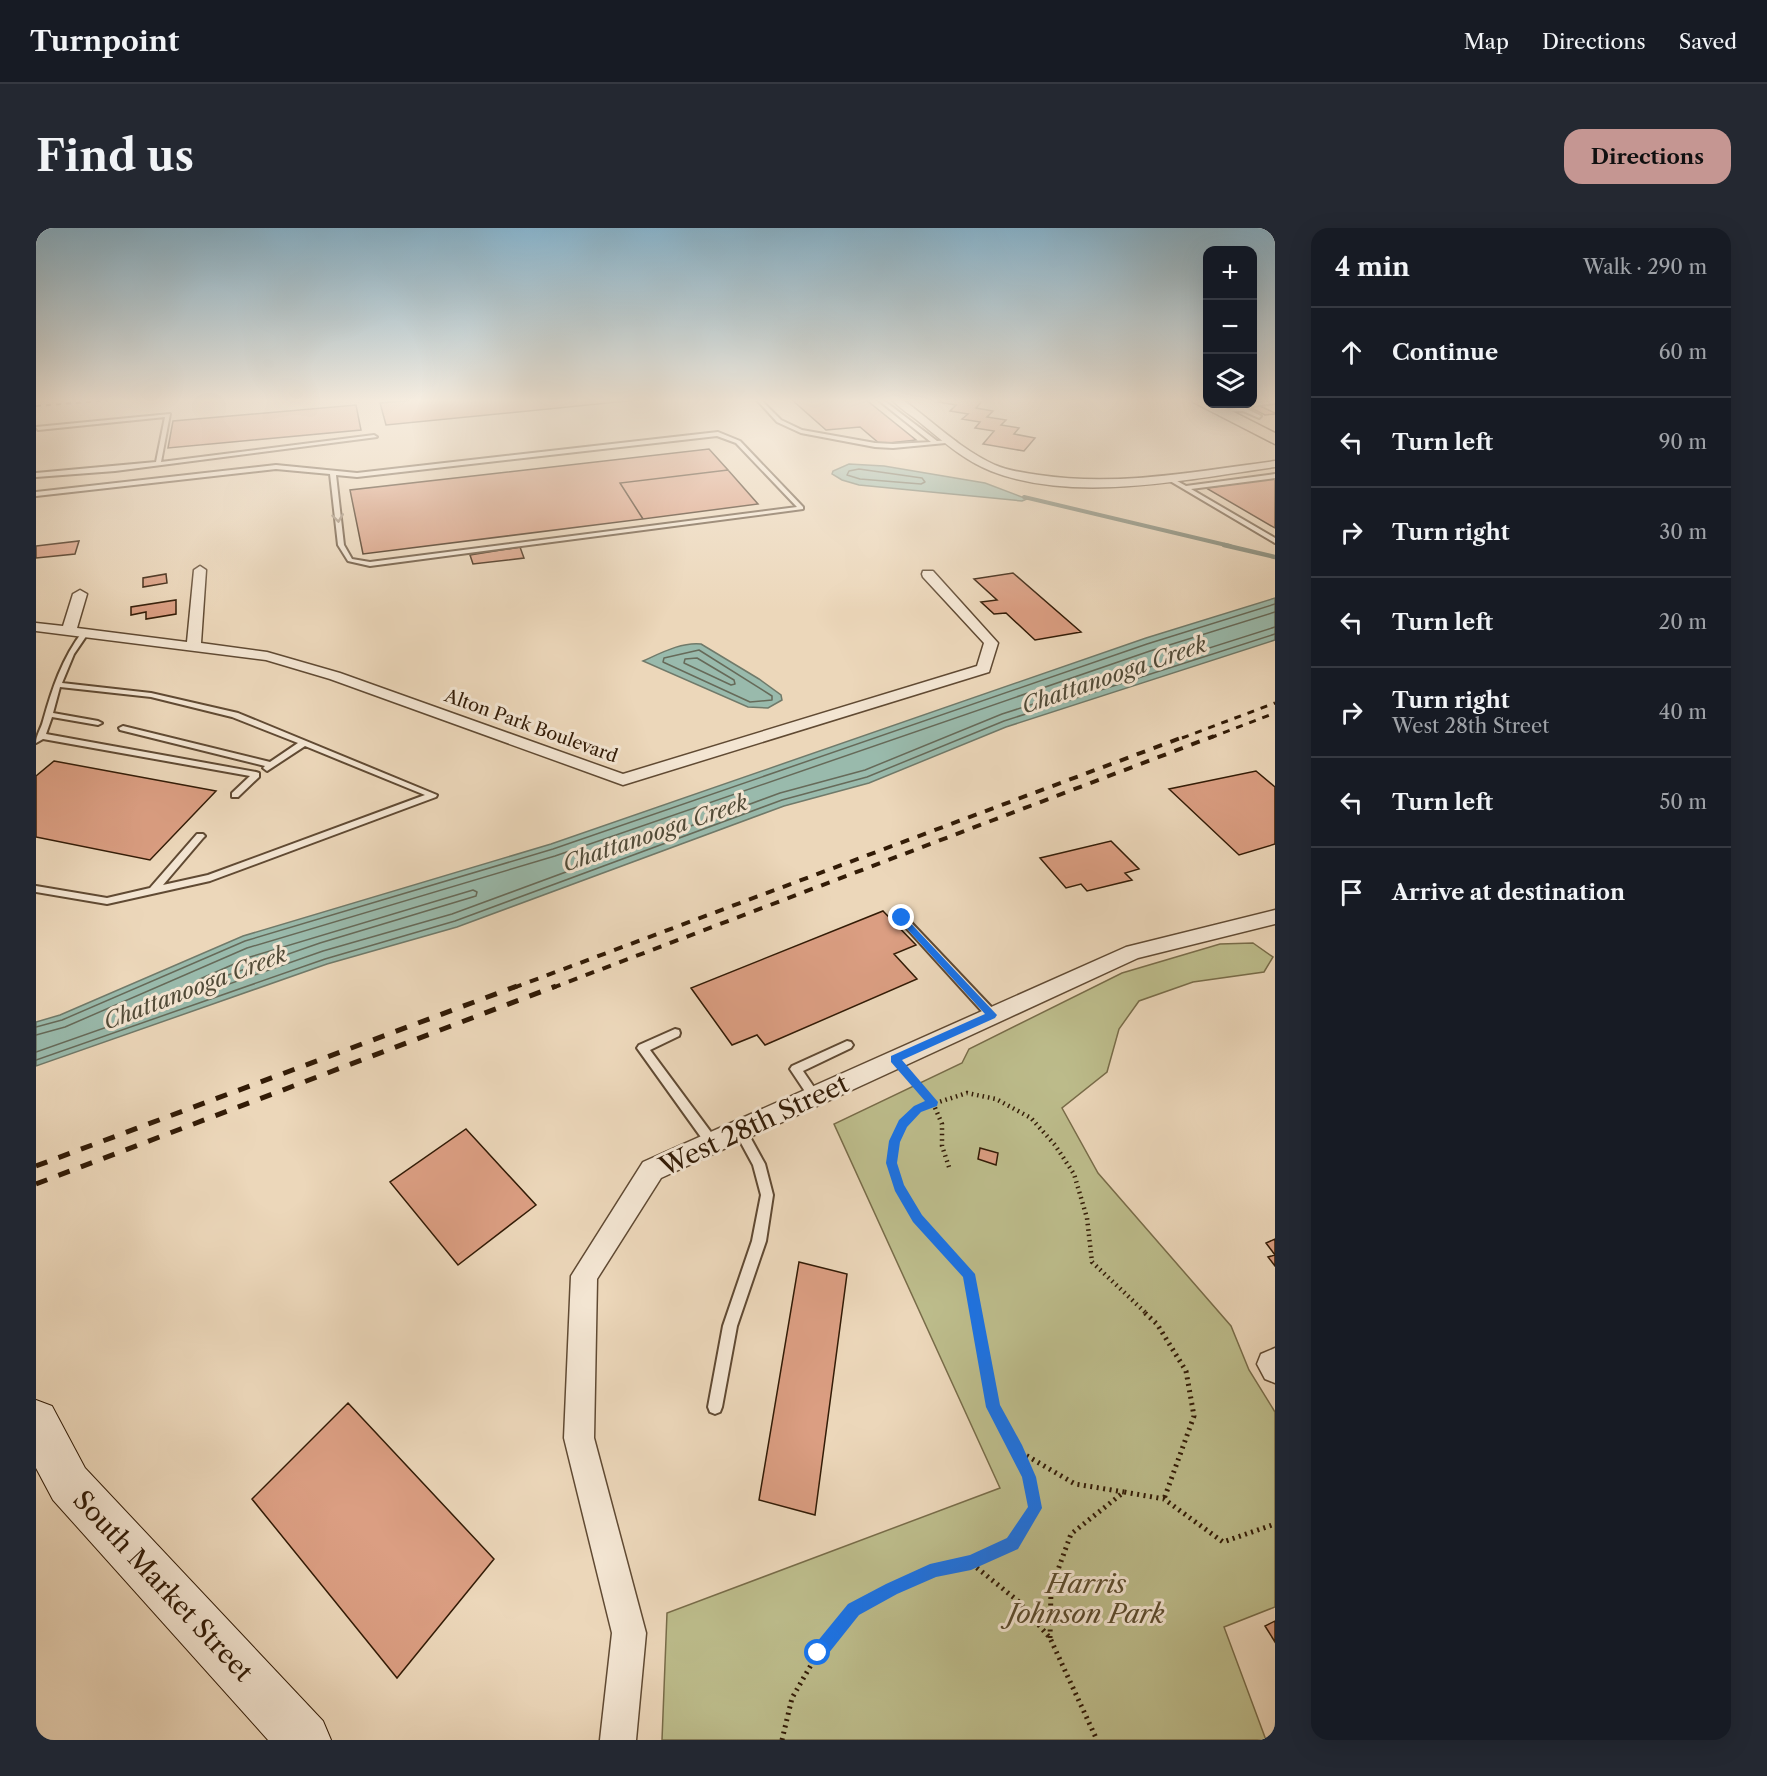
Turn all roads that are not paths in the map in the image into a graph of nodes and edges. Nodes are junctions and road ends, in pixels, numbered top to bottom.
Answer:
1 (96, 470) edge
2 (252, 470) joint
3 (259, 470) edge
4 (312, 470) edge
5 (405, 470) edge
6 (764, 470) edge
7 (1000, 470) edge
8 (1233, 470) edge
9 (333, 474) junction
10 (36, 475) edge
11 (1275, 476) edge
12 (1168, 478) junction
13 (1186, 488) junction
14 (36, 494) edge
15 (1275, 541) edge
16 (200, 570) dead end
17 (927, 574) dead end
18 (80, 594) dead end
19 (36, 627) edge
20 (77, 631) junction
21 (194, 646) junction
22 (58, 685) junction
23 (48, 714) junction
24 (98, 723) dead end
25 (123, 728) dead end
26 (39, 739) edge
27 (304, 743) junction
28 (271, 765) junction
29 (256, 776) junction
30 (235, 795) dead end
31 (200, 836) dead end
32 (36, 889) edge
33 (154, 890) junction
34 (1275, 917) edge
35 (902, 918) dead end
36 (992, 1015) junction
37 (675, 1033) dead end
38 (847, 1045) dead end
39 (814, 1096) junction
40 (740, 1130) junction
41 (712, 1143) junction
42 (715, 1407) dead end
43 (36, 1422) edge
44 (304, 1740) edge
45 (618, 1740) edge

1 - 10 lane
2 - 3 lane
2 - 14 lane
4 - 9 lane
5 -> 9 lane
9 -> 6 lane
7 - 12 street
8 - 12 street
11 - 13 lane
12 - 13 lane
13 - 15 lane
16 - 21 street
17 - 21 street, Alton Park Boulevard
18 - 20 street
19 - 20 street, Alton Park Boulevard
20 - 21 street, Alton Park Boulevard
20 - 22 lane
22 - 23 lane
22 - 27 lane
23 - 24 lane
23 - 26 lane
25 - 28 lane
26 - 29 lane
27 - 28 lane
27 - 33 lane
28 - 29 lane
29 - 30 lane
31 - 33 lane
32 - 33 lane
34 - 36 street, West 28th Street
35 - 36 lane
36 - 39 street, West 28th Street
37 - 41 lane
38 - 39 lane
39 - 40 street, West 28th Street
40 - 41 street, West 28th Street
40 - 42 lane
41 - 45 street, West 28th Street
43 - 44 main road, South Market Street

